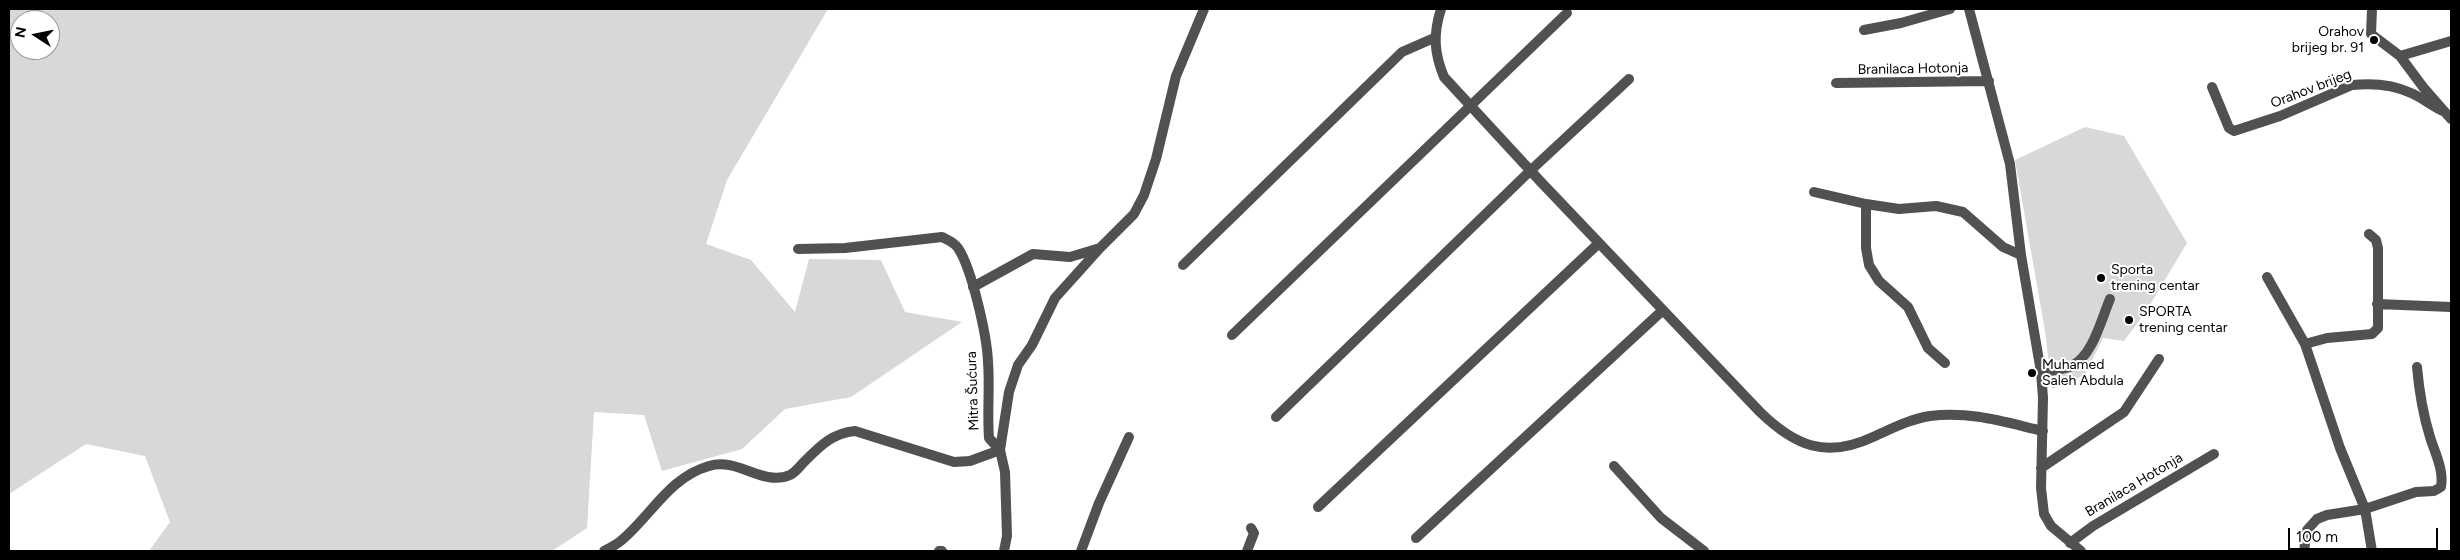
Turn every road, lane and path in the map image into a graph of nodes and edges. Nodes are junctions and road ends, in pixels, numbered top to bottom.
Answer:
1 (1204, 9) edge
2 (1441, 9) edge
3 (1950, 9) edge
4 (2372, 9) edge
5 (1973, 10) edge
6 (1567, 13) dead end
7 (1864, 30) dead end
8 (1434, 38) junction
9 (2451, 41) edge
10 (2400, 56) junction
11 (1629, 79) dead end
12 (1990, 81) junction
13 (1836, 83) dead end
14 (2212, 87) dead end
15 (1470, 106) junction
16 (2448, 116) edge
17 (1530, 171) junction
18 (1814, 192) dead end
19 (1866, 204) junction
20 (2369, 234) dead end
21 (1599, 243) junction
22 (1100, 248) junction
23 (798, 249) dead end
24 (2021, 255) junction
25 (1183, 265) dead end
26 (2267, 277) dead end
27 (973, 286) junction
28 (2110, 299) dead end
29 (2377, 304) junction
30 (2451, 307) edge
31 (1663, 310) junction
32 (1232, 335) dead end
33 (2305, 344) junction
34 (2159, 359) dead end
35 (1944, 363) dead end
36 (2417, 367) dead end
37 (2041, 372) junction
38 (1276, 417) dead end
39 (2043, 431) junction
40 (1129, 438) dead end
41 (1000, 450) junction
42 (2214, 454) dead end
43 (1614, 466) dead end
44 (2041, 468) junction
45 (1318, 507) dead end
46 (2365, 509) junction
47 (1251, 528) dead end
48 (1416, 538) dead end
49 (2070, 543) junction
50 (604, 551) edge
51 (1004, 551) edge
52 (1081, 551) edge
53 (1247, 551) edge
54 (1704, 551) edge
55 (2081, 551) edge
56 (2304, 551) edge
57 (2372, 551) edge

1 - 22 street
2 - 8 street
3 - 7 street
4 - 10 street, Orahov brijeg
5 - 12 street, Branilaca Hotonja
6 - 15 street
8 - 15 street
8 - 25 street
9 - 10 street
10 - 16 street, Orahov brijeg
11 - 17 street
12 - 13 street, Branilaca Hotonja
12 - 24 street, Branilaca Hotonja
14 - 16 street, Orahov brijeg
15 - 17 street
15 - 32 street
17 - 21 street
17 - 38 street
18 - 19 street
19 - 24 street
19 - 35 street
20 - 29 street
21 - 31 street
21 - 45 street
22 - 27 street
22 - 41 street
23 - 27 street, Mitra Šućura
24 - 37 street, Branilaca Hotonja
26 - 33 street
27 - 41 street, Mitra Šućura
28 - 37 street
29 - 30 street
29 - 33 street
31 - 39 street
31 - 48 street
33 - 46 street
34 - 44 street
36 - 46 street
37 - 39 street, Branilaca Hotonja
39 - 44 street, Branilaca Hotonja
40 - 52 street
41 - 50 street
41 - 51 street, Mitra Šućura
42 - 49 street, Branilaca Hotonja
43 - 54 street
44 - 49 street, Branilaca Hotonja
46 - 56 street
46 - 57 street
47 - 53 street
49 - 55 street, Branilaca Hotonja

